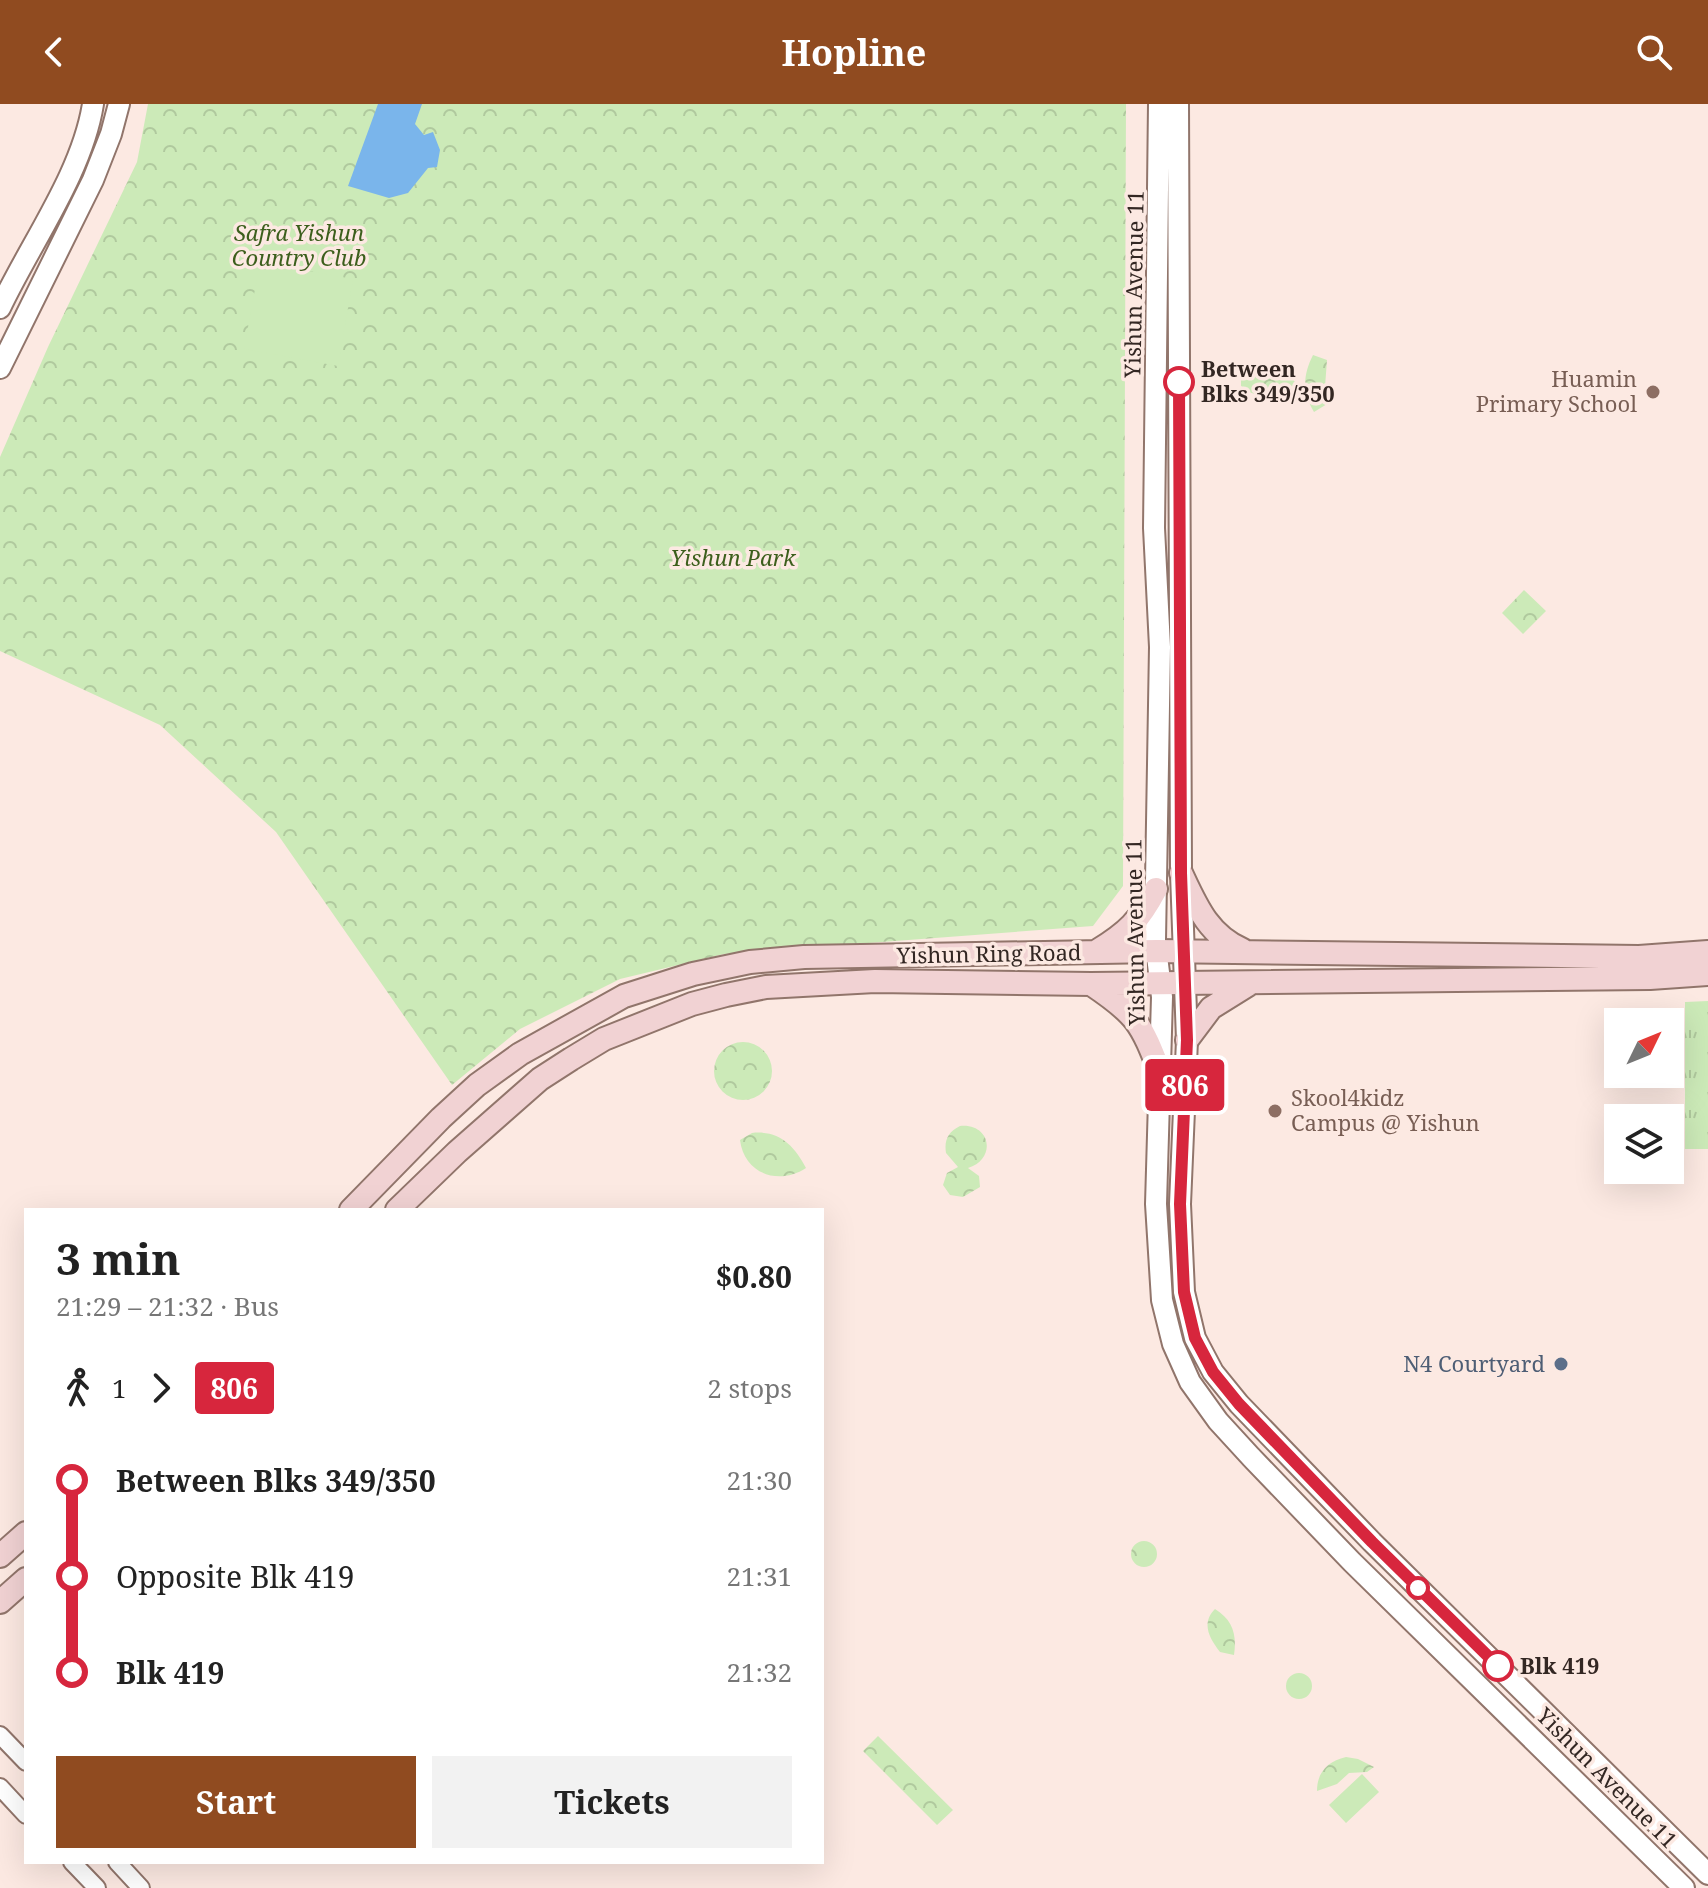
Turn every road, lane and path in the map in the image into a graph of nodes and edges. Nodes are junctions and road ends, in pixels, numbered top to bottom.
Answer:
1 (93, 104) edge
2 (119, 104) edge
3 (1159, 104) edge
4 (1178, 104) edge
5 (0, 308) edge
6 (0, 368) edge
7 (1180, 633) junction
8 (1160, 647) junction
9 (1182, 834) junction
10 (1157, 849) junction
11 (1181, 873) junction
12 (1156, 889) junction
13 (1157, 951) junction
14 (1184, 951) junction
15 (1096, 952) junction
16 (1708, 952) edge
17 (1254, 954) junction
18 (1708, 974) edge
19 (1252, 982) junction
20 (1185, 983) junction
21 (1091, 984) junction
22 (1160, 984) junction
23 (1187, 1040) junction
24 (1162, 1077) junction
25 (353, 1208) edge
26 (399, 1208) edge
27 (24, 1535) edge
28 (0, 1556) edge
29 (24, 1581) edge
30 (0, 1602) edge
31 (0, 1735) edge
32 (24, 1760) edge
33 (0, 1787) edge
34 (24, 1813) edge
35 (74, 1864) edge
36 (119, 1864) edge
37 (1708, 1874) edge
38 (97, 1888) edge
39 (141, 1888) edge
40 (1684, 1888) edge

1 - 5 street
2 - 6 street
3 - 8 street, Yishun Avenue 11
4 - 7 street, Yishun Avenue 11
7 - 8 street
7 - 9 street, Yishun Avenue 11
8 - 10 street, Yishun Avenue 11
9 - 10 street
9 - 11 street, Yishun Avenue 11
10 - 12 street, Yishun Avenue 11
11 - 14 street, Yishun Avenue 11
11 - 17 main road
12 - 13 street, Yishun Avenue 11
12 - 15 main road
13 - 14 main road, Yishun Ring Road
13 - 15 main road, Yishun Ring Road
13 - 22 street, Yishun Avenue 11
14 - 17 main road, Yishun Ring Road
14 - 20 street, Yishun Avenue 11
15 - 25 main road, Yishun Ring Road
16 - 17 main road, Yishun Ring Road
18 - 19 main road, Yishun Ring Road
19 - 20 main road, Yishun Ring Road
19 - 23 main road
20 - 22 main road, Yishun Ring Road
20 - 23 street, Yishun Avenue 11
21 - 22 main road, Yishun Ring Road
21 - 24 main road
21 - 26 main road, Yishun Ring Road
22 - 24 street, Yishun Avenue 11
23 - 37 street, Yishun Avenue 11
24 - 40 street, Yishun Avenue 11
27 - 28 main road
29 - 30 main road
31 - 32 street
33 - 34 street
35 - 38 street
36 - 39 street

